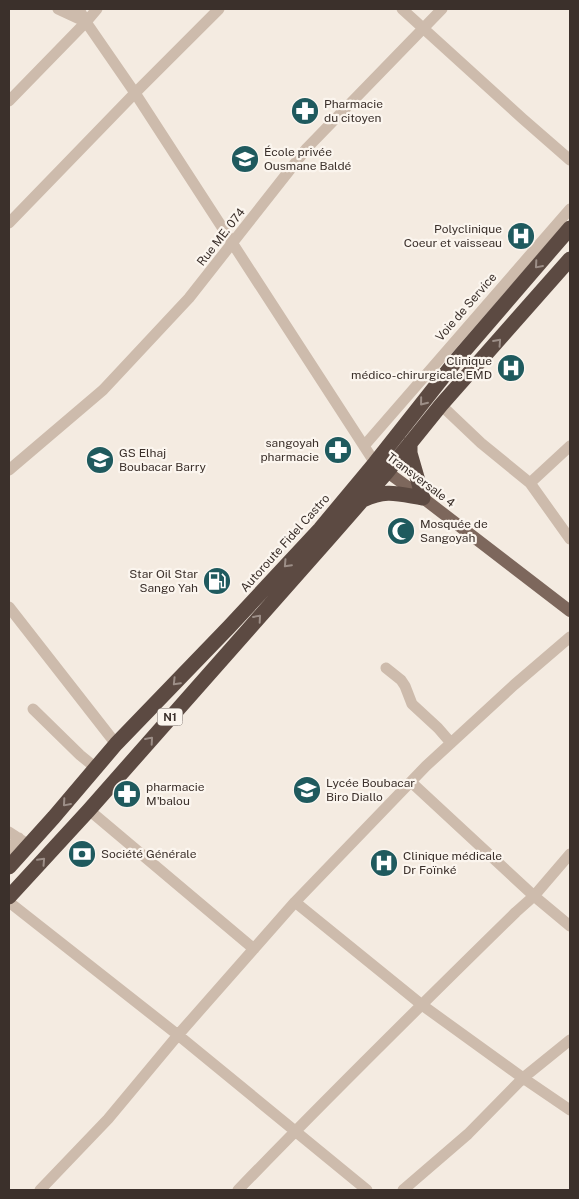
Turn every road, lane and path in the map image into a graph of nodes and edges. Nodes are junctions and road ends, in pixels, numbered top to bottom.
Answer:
1 (58, 9) edge
2 (79, 9) edge
3 (97, 9) edge
4 (219, 9) edge
5 (402, 9) edge
6 (442, 9) edge
7 (86, 22) junction
8 (424, 28) junction
9 (135, 93) junction
10 (9, 101) edge
11 (570, 160) edge
12 (570, 209) edge
13 (9, 223) edge
14 (570, 228) edge
15 (233, 244) junction
16 (570, 259) edge
17 (507, 292) junction
18 (453, 354) junction
19 (441, 405) junction
20 (410, 443) junction
21 (364, 446) junction
22 (570, 446) edge
23 (381, 467) junction
24 (9, 470) edge
25 (530, 483) junction
26 (422, 498) junction
27 (362, 500) junction
28 (570, 539) edge
29 (9, 607) edge
30 (570, 611) edge
31 (570, 637) edge
32 (386, 668) dead end
33 (33, 709) dead end
34 (452, 743) junction
35 (116, 744) junction
36 (96, 768) junction
37 (411, 782) junction
38 (89, 810) junction
39 (19, 838) edge
40 (9, 849) edge
41 (570, 854) edge
42 (9, 867) edge
43 (534, 896) junction
44 (9, 897) edge
45 (9, 902) edge
46 (295, 902) junction
47 (570, 926) edge
48 (254, 949) junction
49 (422, 1005) junction
50 (178, 1036) junction
51 (570, 1040) edge
52 (523, 1078) junction
53 (570, 1110) edge
54 (294, 1132) junction
55 (40, 1190) edge
56 (238, 1190) edge
57 (367, 1190) edge
58 (403, 1190) edge

1 - 7 street
2 - 7 street
3 - 7 street
4 - 9 street
5 - 8 street
6 - 8 street, Rue ME. 074
7 - 9 street
7 - 10 street
8 - 11 street
8 - 15 street, Rue ME. 074
9 - 13 street
9 - 15 street
12 - 17 street, Voie de Service
14 -> 17 highway, Autoroute Fidel Castro / N1
15 - 21 street
15 - 24 street, Rue ME. 074
19 -> 16 highway, Autoroute Fidel Castro / N1
17 - 18 highway, Autoroute Fidel Castro / N1
18 - 21 street, Voie de Service
18 -> 23 highway, Autoroute Fidel Castro / N1
19 - 20 highway, Autoroute Fidel Castro / N1
19 - 25 street
20 - 23 highway, Autoroute Fidel Castro / N1
20 - 26 highway
21 - 23 street
22 - 25 street
23 - 26 main road, Transversale 4
23 - 27 highway, Autoroute Fidel Castro / N1
23 -> 35 highway, Autoroute Fidel Castro / N1
25 - 28 street
26 - 27 highway
26 - 30 main road, Transversale 4
38 -> 27 highway, Autoroute Fidel Castro / N1
29 - 35 street
31 - 34 street
32 - 34 street
33 - 36 street
34 - 37 street
35 - 36 highway, Autoroute Fidel Castro / N1
36 -> 39 highway, Autoroute Fidel Castro / N1
37 - 43 street
37 - 46 street
44 -> 38 highway, Autoroute Fidel Castro / N1
38 - 48 street
39 - 40 street
39 - 42 highway, Autoroute Fidel Castro / N1
41 - 43 street
43 - 47 street
43 - 49 street
45 - 50 street
46 - 48 street
46 - 49 street
48 - 50 street
49 - 52 street
49 - 54 street
50 - 54 street
50 - 55 street
51 - 52 street
52 - 53 street
52 - 58 street
54 - 56 street
54 - 57 street

